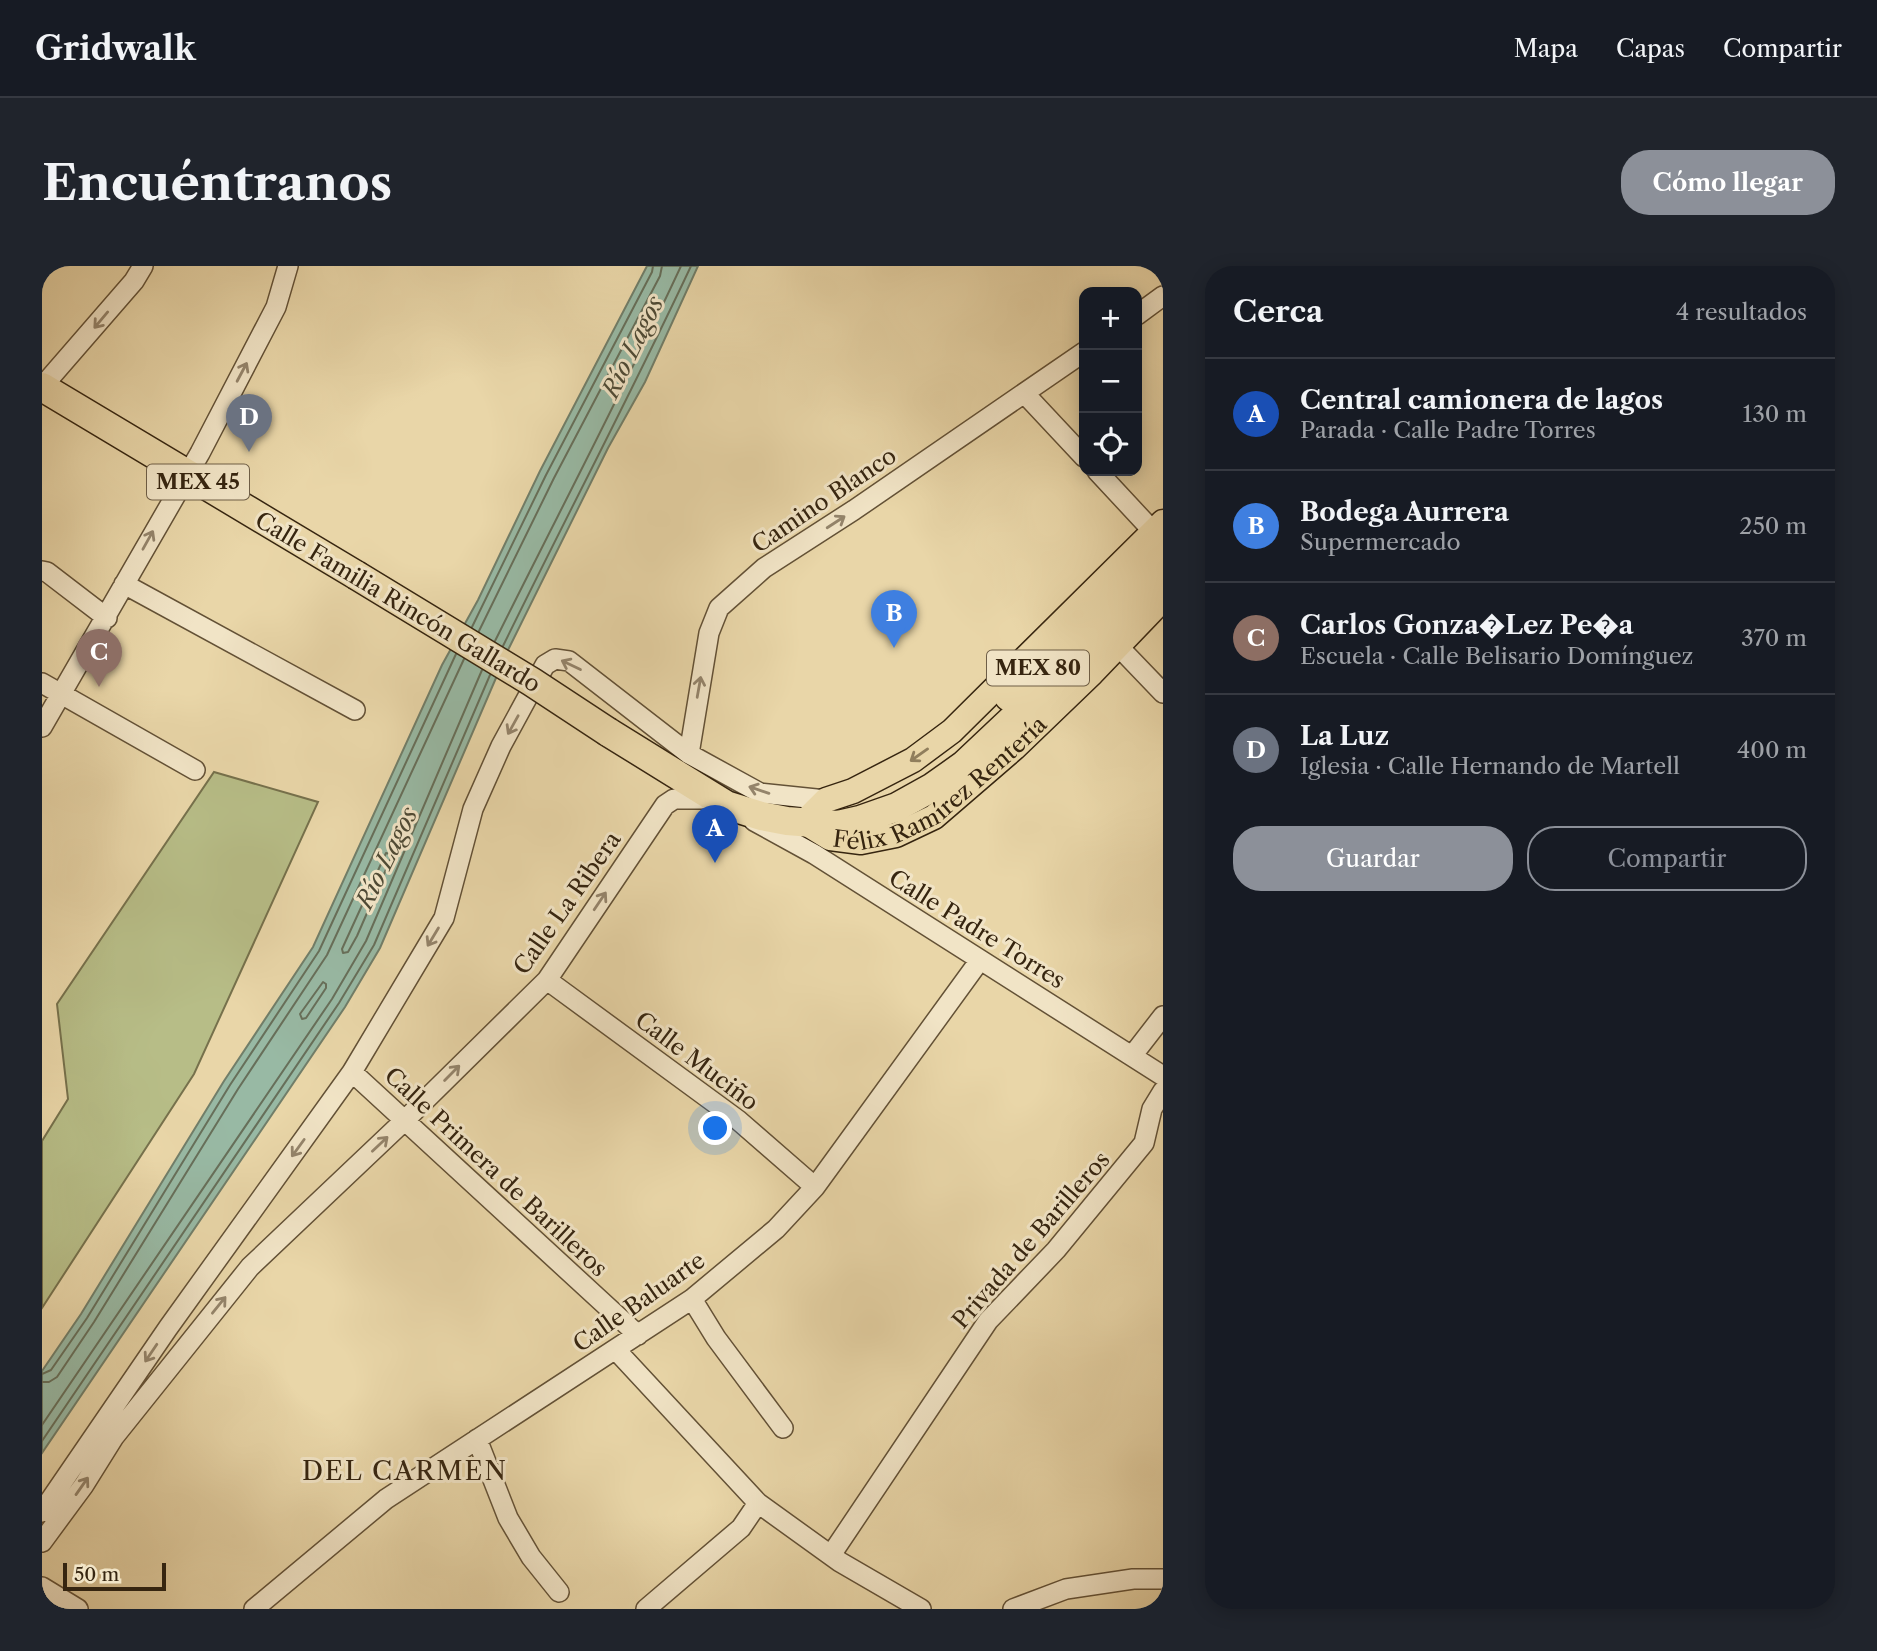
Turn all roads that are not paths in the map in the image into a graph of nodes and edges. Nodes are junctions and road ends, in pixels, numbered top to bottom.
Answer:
1 (143, 266) edge
2 (288, 266) edge
3 (1163, 296) edge
4 (1142, 311) edge
5 (1079, 356) edge
6 (42, 387) edge
7 (1026, 394) junction
8 (1079, 452) edge
9 (186, 475) junction
10 (1102, 476) edge
11 (1161, 535) edge
12 (42, 571) edge
13 (1163, 577) edge
14 (124, 584) junction
15 (1163, 599) edge
16 (107, 618) junction
17 (1117, 645) junction
18 (1022, 661) junction
19 (42, 683) edge
20 (1015, 691) junction
21 (1163, 693) edge
22 (61, 696) junction
23 (355, 710) dead end
24 (42, 727) edge
25 (689, 754) junction
26 (195, 771) dead end
27 (919, 794) junction
28 (722, 802) junction
29 (804, 822) joint
30 (827, 829) junction
31 (979, 960) junction
32 (547, 979) junction
33 (1163, 1016) edge
34 (1132, 1056) junction
35 (352, 1072) junction
36 (1163, 1076) edge
37 (1163, 1091) edge
38 (404, 1121) junction
39 (815, 1187) junction
40 (692, 1299) junction
41 (638, 1335) junction
42 (616, 1350) junction
43 (783, 1428) dead end
44 (477, 1439) junction
45 (758, 1503) junction
46 (42, 1513) edge
47 (42, 1542) edge
48 (831, 1555) junction
49 (1163, 1579) edge
50 (42, 1587) edge
51 (559, 1592) dead end
52 (78, 1609) edge
53 (254, 1609) edge
54 (646, 1609) edge
55 (921, 1609) edge
56 (1013, 1609) edge

1 -> 6 street
9 -> 2 street
3 - 4 street
5 - 7 street, Camino Blanco
6 - 9 highway, Calle Familia Rincón Gallardo / MEX 45
7 - 8 street
25 -> 7 street, Camino Blanco
14 -> 9 street
9 - 28 highway, Calle Familia Rincón Gallardo / MEX 45, bridge
10 - 11 street
11 - 18 main road, Félix Ramírez Rentería
11 - 20 highway, MEX 80
12 - 16 street
13 - 27 highway, MEX 80
14 - 16 street
14 - 23 street
15 - 17 main road, Félix Ramírez Rentería
16 - 22 street
17 - 21 street
17 - 30 main road, Félix Ramírez Rentería
18 - 20 highway
18 -> 30 main road, Félix Ramírez Rentería
19 - 22 street
20 - 27 highway, MEX 80
22 - 24 street
22 - 26 street
30 -> 25 street
25 -> 35 street
27 - 30 highway, MEX 80
28 - 29 highway, MEX 45
28 - 30 street, Calle Padre Torres
32 -> 28 street, Calle La Ribera
29 - 30 highway, MEX 80
30 - 31 street, Calle Padre Torres
31 - 34 street, Calle Padre Torres
31 - 39 street, Calle Baluarte
38 -> 32 street, Calle La Ribera
32 - 39 street, Calle Muciño
33 - 34 street
34 - 36 street, Calle Padre Torres
35 - 38 street, Calle Primera de Barilleros
35 -> 46 street
37 - 48 street, Privada de Barilleros
38 - 41 street, Calle Primera de Barilleros
47 -> 38 street, Calle La Ribera
39 - 40 street, Calle Baluarte
40 - 41 street, Calle Baluarte
40 - 43 street
41 - 42 street, Calle Baluarte
42 - 44 street, Calle Baluarte
42 - 45 street
44 - 51 street
44 - 53 street, Calle Baluarte
45 - 48 street
45 - 54 street
48 - 55 street
49 - 56 street
50 - 52 street

